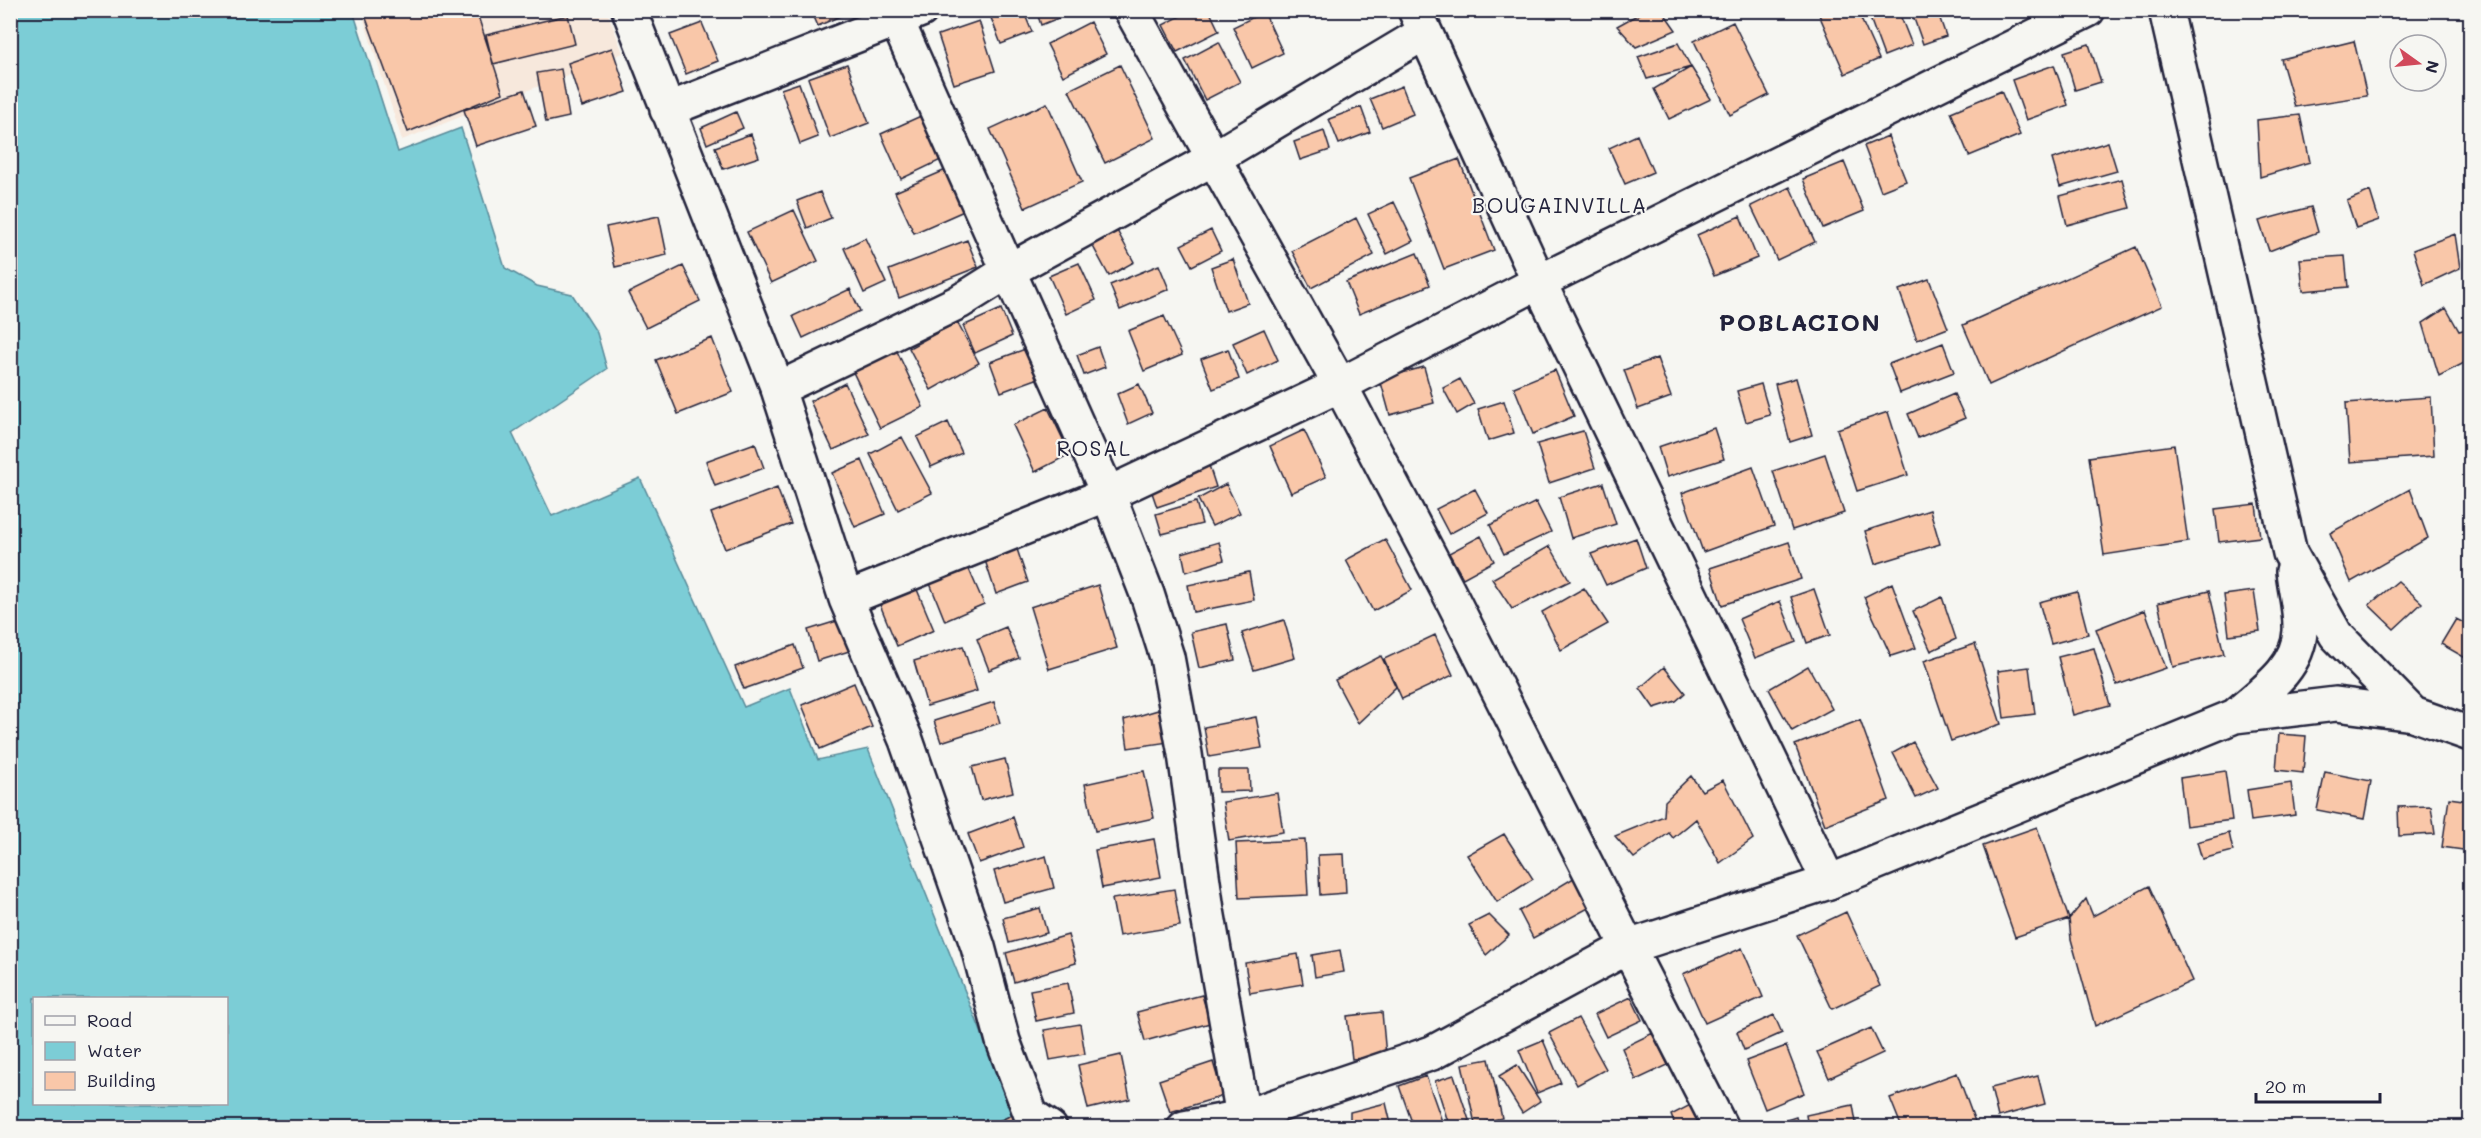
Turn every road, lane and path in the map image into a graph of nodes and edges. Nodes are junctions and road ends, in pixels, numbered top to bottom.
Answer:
1 (629, 10) edge
2 (1131, 10) edge
3 (2088, 10) edge
4 (2166, 10) edge
5 (909, 16) edge
6 (1420, 22) edge
7 (668, 110) junction
8 (1214, 158) junction
9 (1010, 270) junction
10 (1539, 282) junction
11 (1340, 385) junction
12 (778, 389) junction
13 (1108, 494) junction
14 (2290, 553) junction
15 (846, 599) junction
16 (2413, 714) junction
17 (2235, 716) junction
18 (2470, 734) edge
19 (1829, 882) junction
20 (1628, 947) junction
21 (1244, 1122) edge
22 (1050, 1128) edge
23 (1184, 1128) edge
24 (1721, 1128) edge

1 - 7 street
2 - 8 street
3 - 10 street
4 - 14 street
5 - 7 street
5 - 9 street
6 - 8 street
6 - 10 street
7 - 12 street
8 - 9 street
8 - 11 street
9 - 12 street
9 - 13 street
10 - 11 street
10 - 19 street
11 - 13 street
11 - 20 street
12 - 15 street
13 - 15 street
13 - 21 street
14 - 16 street
14 - 17 street
15 - 22 street
16 - 17 street
16 - 18 street
17 - 19 street
19 - 20 street
20 - 21 street
20 - 24 street
21 - 23 street

